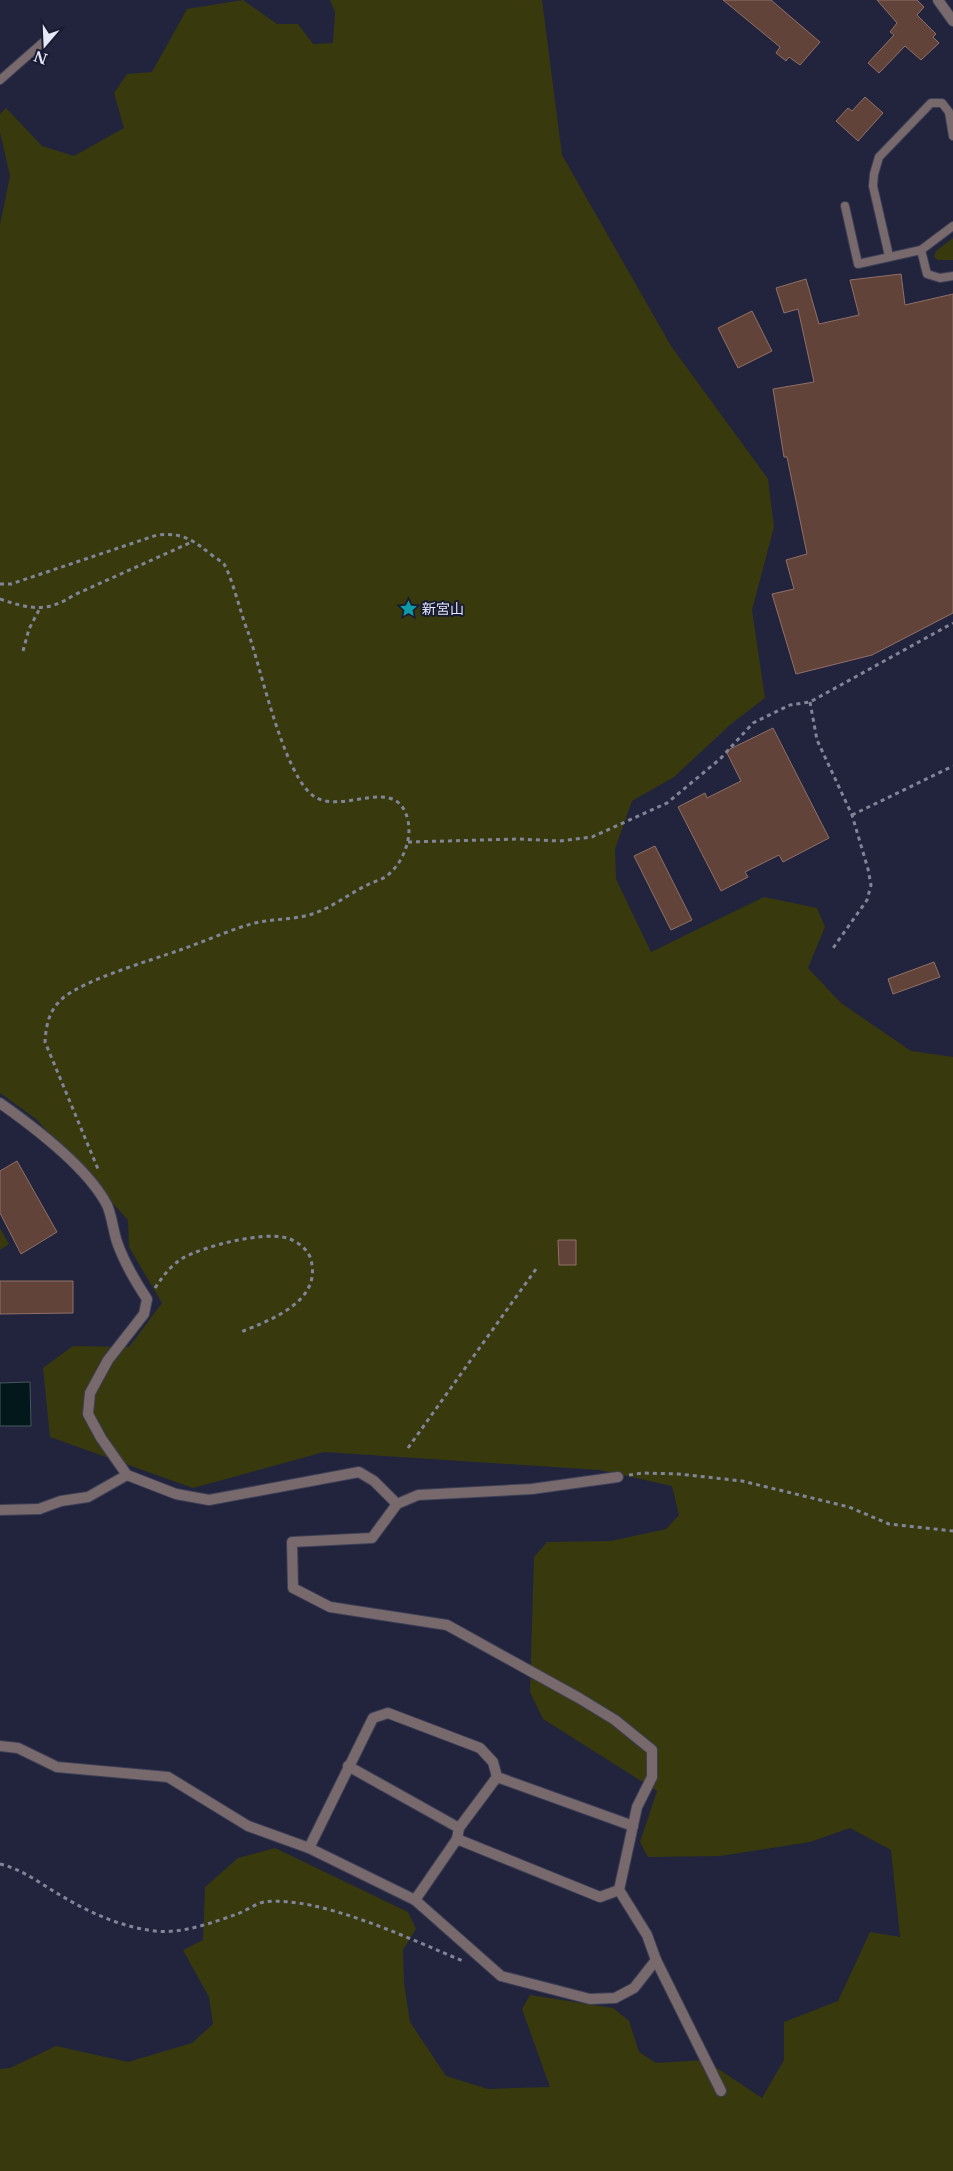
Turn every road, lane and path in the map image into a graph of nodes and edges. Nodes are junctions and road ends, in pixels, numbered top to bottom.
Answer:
1 (938, 0) edge
2 (953, 21) edge
3 (49, 37) dead end
4 (0, 80) edge
5 (953, 136) edge
6 (845, 206) dead end
7 (953, 226) edge
8 (920, 250) junction
9 (889, 256) junction
10 (953, 276) edge
11 (194, 541) junction
12 (0, 584) edge
13 (0, 599) edge
14 (40, 608) junction
15 (953, 623) edge
16 (23, 651) dead end
17 (810, 702) junction
18 (953, 766) edge
19 (852, 815) junction
20 (408, 842) junction
21 (831, 951) dead end
22 (0, 1103) edge
23 (100, 1176) dead end
24 (536, 1269) dead end
25 (147, 1299) junction
26 (241, 1332) dead end
27 (408, 1448) dead end
28 (127, 1475) junction
29 (618, 1477) joint
30 (397, 1504) junction
31 (0, 1510) edge
32 (953, 1531) edge
33 (0, 1746) edge
34 (348, 1766) junction
35 (497, 1777) junction
36 (634, 1826) junction
37 (459, 1828) junction
38 (457, 1839) junction
39 (309, 1848) junction
40 (0, 1864) edge
41 (618, 1890) junction
42 (415, 1900) junction
43 (656, 1960) junction
44 (471, 1964) dead end
45 (721, 2091) dead end

1 - 2 street
3 - 4 lane
5 - 9 lane
6 - 9 lane
7 - 8 lane
8 - 9 lane
8 - 10 lane
11 - 12 path
11 - 14 path
11 - 20 path
13 - 14 path
14 - 16 path
15 - 17 path
17 - 19 path
17 - 20 path
18 - 19 path
19 - 21 path
20 - 23 path
22 - 25 street
24 - 27 path
25 - 26 path
25 - 28 street
28 - 30 street
28 - 31 street
29 - 30 street
29 - 32 path
30 - 36 street
33 - 39 street
34 - 35 street
34 - 37 street
34 - 39 street
35 - 36 street
35 - 37 street
36 - 41 street
37 - 38 street
38 - 41 street
38 - 42 street
39 - 42 street
40 - 44 path
41 - 43 street
42 - 43 street
43 - 45 street

